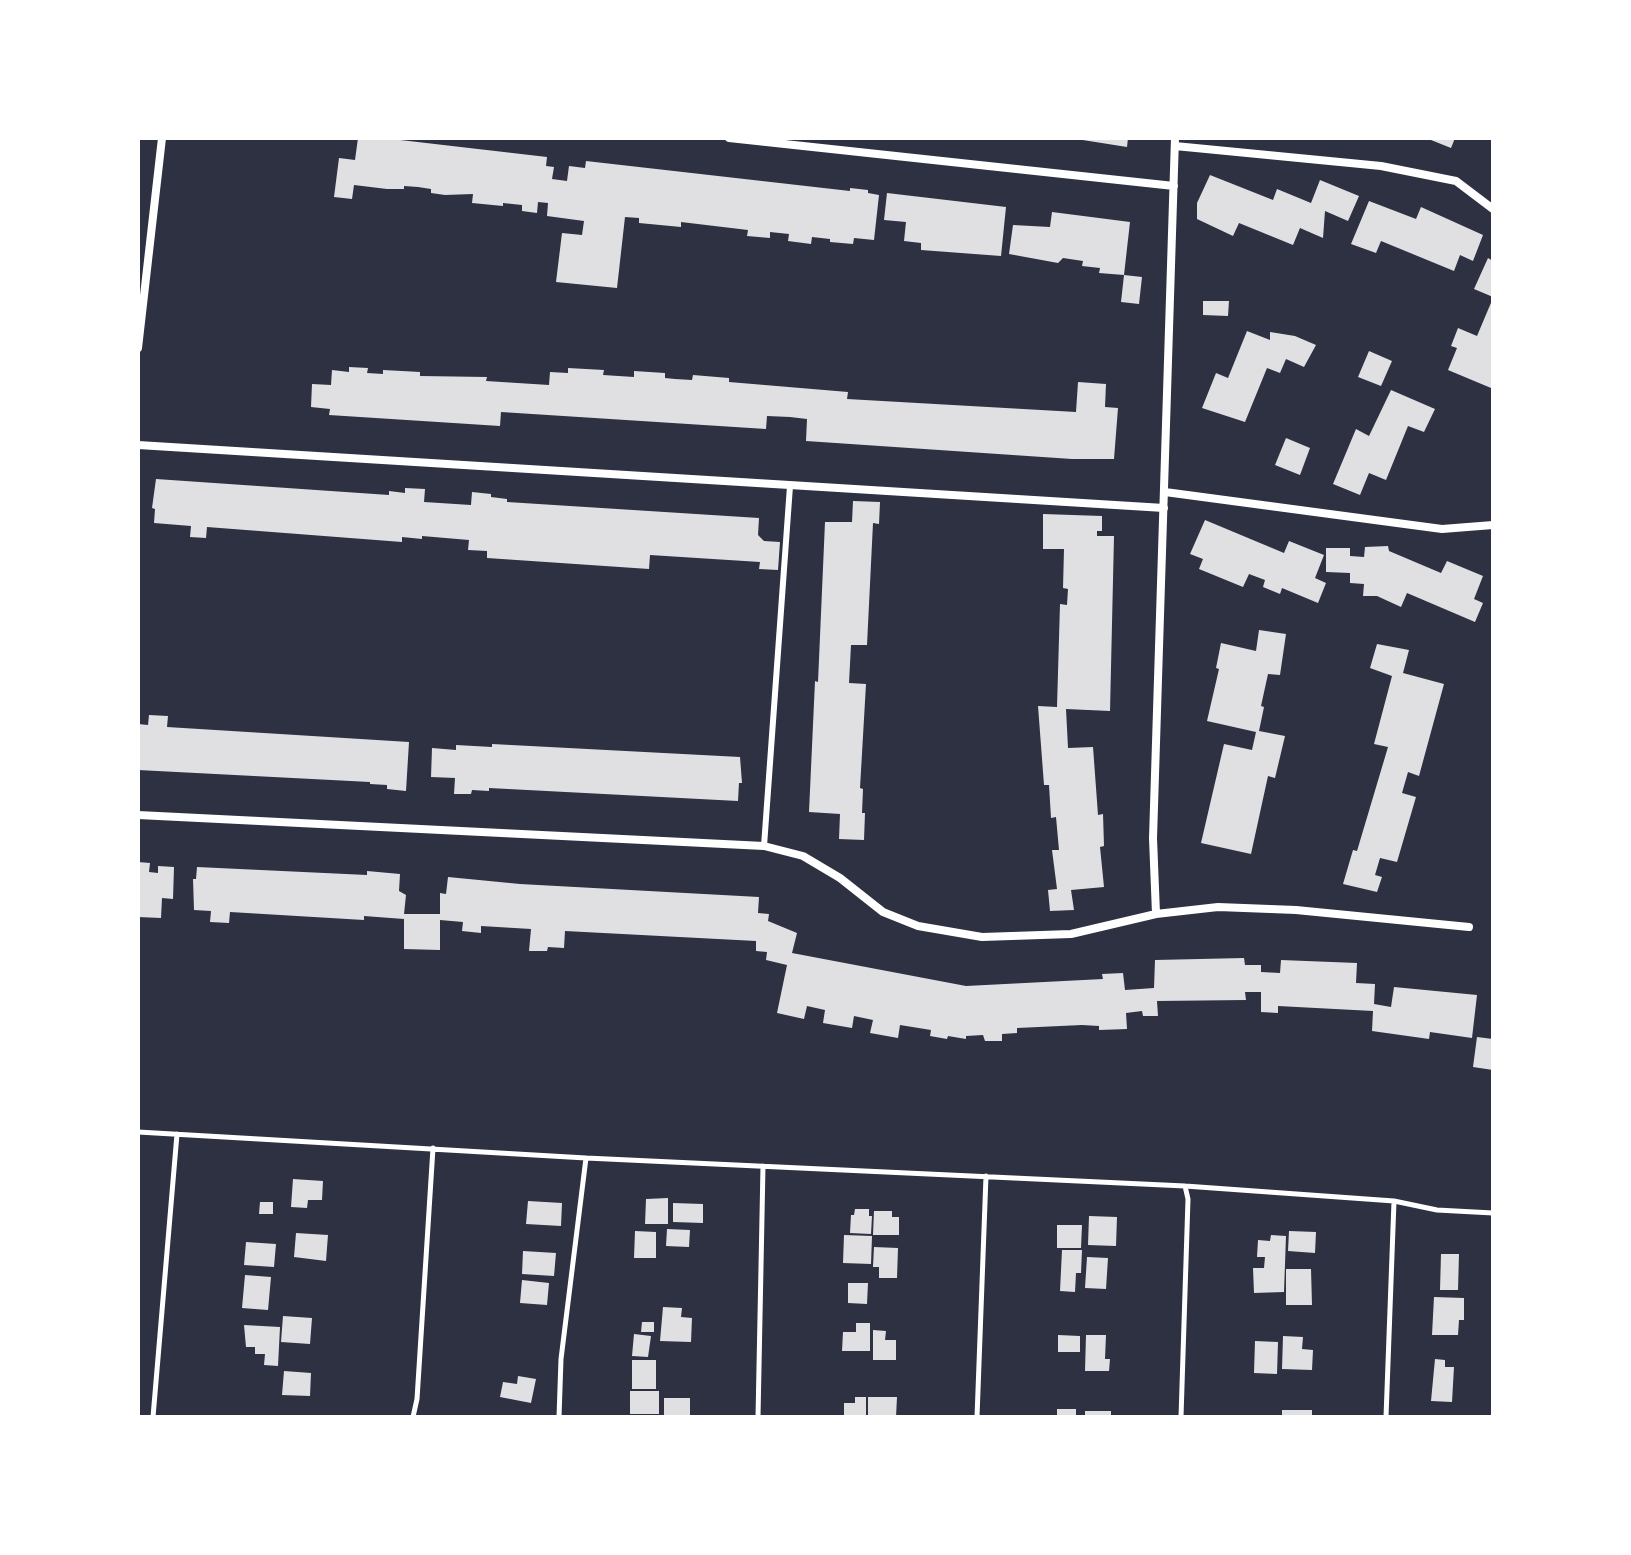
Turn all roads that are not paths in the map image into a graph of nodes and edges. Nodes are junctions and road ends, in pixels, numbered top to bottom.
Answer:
1 (162, 138) edge
2 (729, 138) edge
3 (1175, 142) edge
4 (1174, 186) junction
5 (1493, 209) edge
6 (138, 348) edge
7 (138, 445) edge
8 (790, 486) junction
9 (1165, 492) junction
10 (1164, 508) junction
11 (1493, 525) edge
12 (138, 815) edge
13 (764, 846) junction
14 (1156, 914) junction
15 (1469, 927) dead end

1 - 6 street
2 - 4 street
3 - 4 street
3 - 5 street
4 - 9 street
7 - 8 street
8 - 10 street
8 - 13 lane
9 - 10 street
9 - 11 street
10 - 14 street
12 - 13 street
13 - 14 street
14 - 15 street

